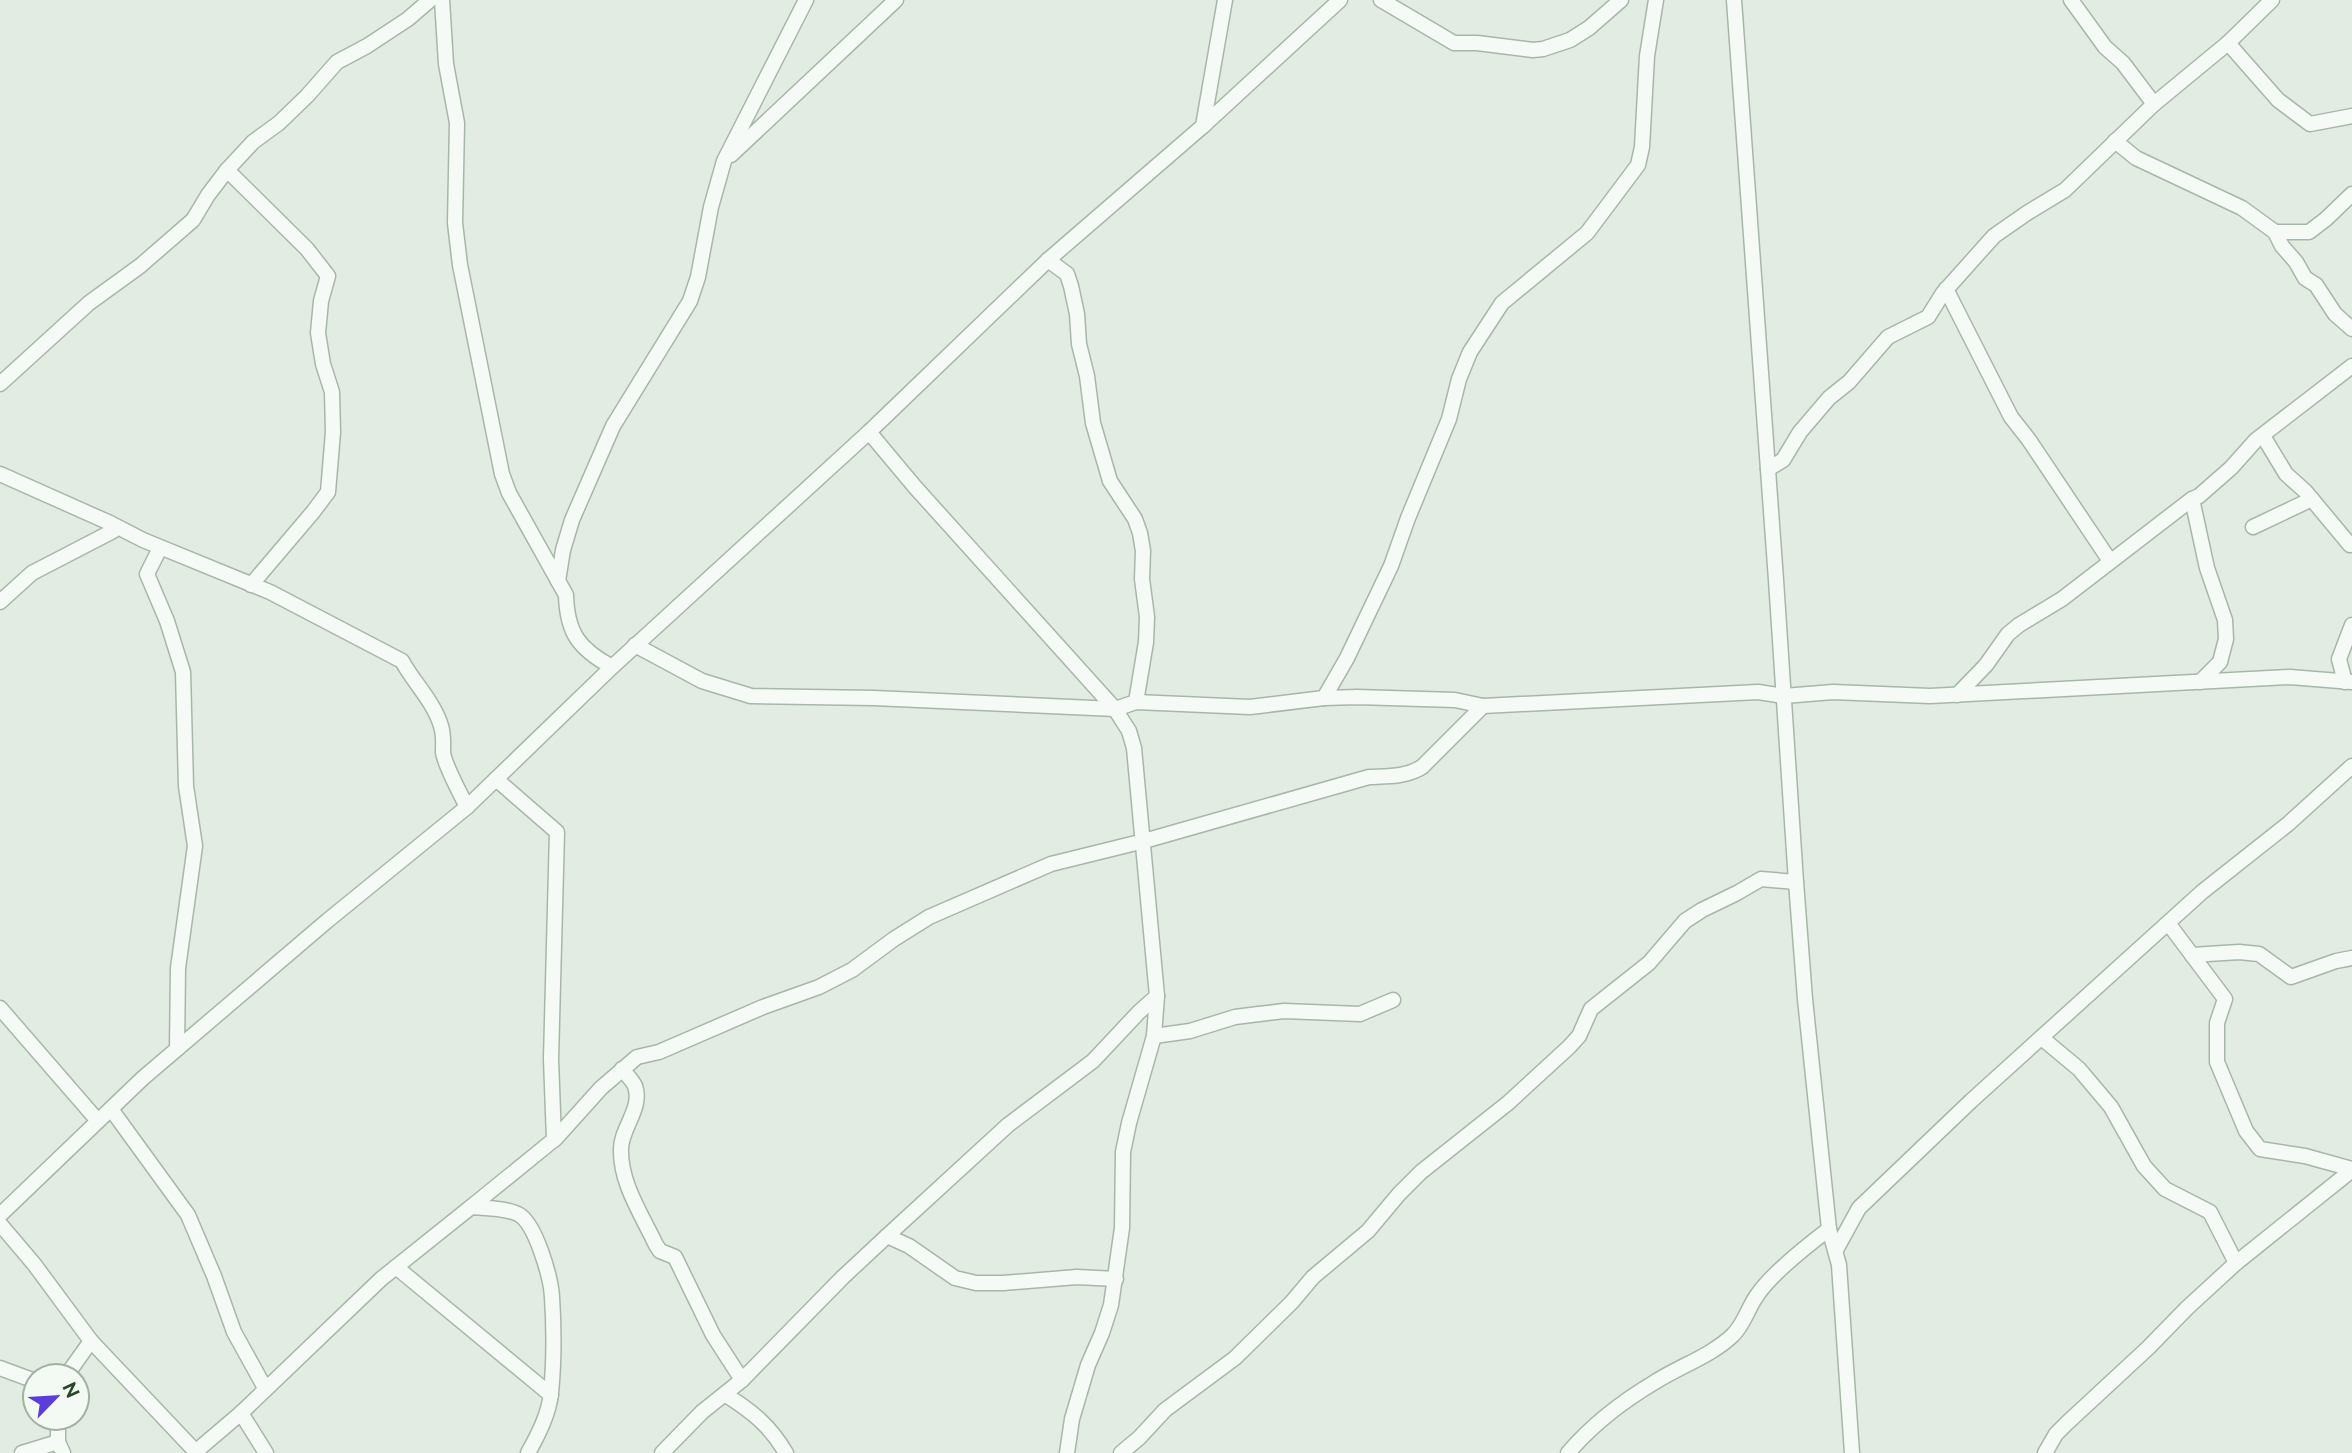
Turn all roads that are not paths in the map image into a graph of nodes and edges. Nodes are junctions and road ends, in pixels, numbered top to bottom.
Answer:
1 (430, 0) edge
2 (442, 0) edge
3 (806, 0) edge
4 (896, 0) edge
5 (1225, 0) edge
6 (1340, 0) edge
7 (1381, 0) edge
8 (1620, 0) edge
9 (1656, 0) edge
10 (1734, 0) edge
11 (2071, 0) edge
12 (2265, 3) edge
13 (2228, 43) junction
14 (2154, 104) junction
15 (2352, 116) edge
16 (1203, 127) junction
17 (2115, 141) junction
18 (724, 161) junction
19 (227, 170) junction
20 (2352, 194) edge
21 (2275, 232) junction
22 (1048, 260) junction
23 (1946, 289) junction
24 (2352, 329) edge
25 (2352, 366) edge
26 (0, 384) edge
27 (869, 432) junction
28 (2263, 436) junction
29 (1768, 469) junction
30 (0, 474) edge
31 (2192, 499) junction
32 (2312, 499) junction
33 (110, 523) junction
34 (2253, 527) dead end
35 (2350, 545) dead end
36 (160, 548) junction
37 (2110, 561) junction
38 (558, 581) junction
39 (251, 585) junction
40 (0, 602) edge
41 (2352, 625) edge
42 (635, 645) junction
43 (612, 667) junction
44 (2200, 682) junction
45 (2349, 682) edge
46 (1957, 695) junction
47 (1783, 696) junction
48 (1324, 698) junction
49 (1136, 702) junction
50 (1483, 706) junction
51 (1115, 709) junction
52 (2352, 766) edge
53 (496, 779) junction
54 (467, 807) junction
55 (1144, 841) junction
56 (1796, 882) junction
57 (2168, 923) junction
58 (2352, 950) edge
59 (2192, 955) junction
60 (2352, 958) edge
61 (2336, 961) junction
62 (1157, 996) junction
63 (1393, 1000) dead end
64 (0, 1008) edge
65 (1154, 1036) junction
66 (2043, 1039) junction
67 (177, 1049) junction
68 (622, 1069) junction
69 (111, 1109) junction
70 (98, 1121) junction
71 (554, 1140) junction
72 (2352, 1169) edge
73 (471, 1207) junction
74 (0, 1215) edge
75 (0, 1224) edge
76 (1829, 1228) junction
77 (887, 1236) junction
78 (1836, 1250) junction
79 (2236, 1263) junction
80 (396, 1267) junction
81 (1116, 1279) junction
82 (91, 1341) junction
83 (76, 1362) edge
84 (0, 1368) edge
85 (21, 1376) edge
86 (742, 1380) junction
87 (265, 1388) junction
88 (551, 1395) junction
89 (726, 1395) junction
90 (241, 1413) junction
91 (61, 1448) edge
92 (22, 1453) edge
93 (195, 1453) edge
94 (266, 1453) edge
95 (528, 1453) edge
96 (662, 1453) edge
97 (786, 1453) edge
98 (1067, 1453) edge
99 (1121, 1453) edge
100 (1568, 1453) edge
101 (1852, 1453) edge
102 (2045, 1453) edge

1 - 19 street
2 - 38 street
3 - 18 street
4 - 18 street
5 - 16 street
6 - 16 street
7 - 8 street
9 - 48 street
10 - 29 street
11 - 14 street
12 - 13 street
13 - 14 street
13 - 15 street
14 - 17 street
16 - 22 street
17 - 21 street
17 - 23 street
18 - 38 street
19 - 26 street
19 - 39 street
20 - 21 street
21 - 24 street
22 - 27 street
22 - 49 street
23 - 29 street
23 - 37 street
25 - 28 street
27 - 42 street
27 - 51 street
28 - 31 street
28 - 32 street
29 - 47 street
30 - 33 street
31 - 37 street
31 - 44 street
32 - 34 street
32 - 35 street
33 - 36 street
33 - 40 street
36 - 39 street
36 - 67 street
37 - 46 street
38 - 43 street
39 - 54 street
41 - 45 street
42 - 43 street
42 - 51 street
43 - 53 street
44 - 45 street
44 - 46 street
46 - 47 street
47 - 50 street
47 - 56 street
48 - 49 street
48 - 50 street
49 - 51 street
50 - 55 street
51 - 55 street
52 - 57 street
53 - 54 street
53 - 71 street
54 - 67 street
55 - 62 street
55 - 68 street
56 - 76 street
56 - 99 street
57 - 59 street
57 - 66 street
58 - 61 street
59 - 61 street
59 - 72 street
60 - 61 street
62 - 65 street
62 - 77 street
63 - 65 street
64 - 70 street
65 - 81 street
66 - 78 street
66 - 79 street
67 - 69 street
68 - 71 street
68 - 86 street
69 - 70 street
69 - 87 street
70 - 74 street
71 - 73 street
72 - 79 street
73 - 80 street
73 - 88 street
75 - 82 street
76 - 78 street
76 - 100 street
77 - 81 street
77 - 86 street
78 - 101 street
79 - 102 street
80 - 87 street
80 - 88 street
81 - 98 street
82 - 83 street
82 - 93 street
84 - 85 street
86 - 89 street
87 - 90 street
88 - 95 street
89 - 96 street
89 - 97 street
90 - 93 street
90 - 94 street
91 - 92 street

